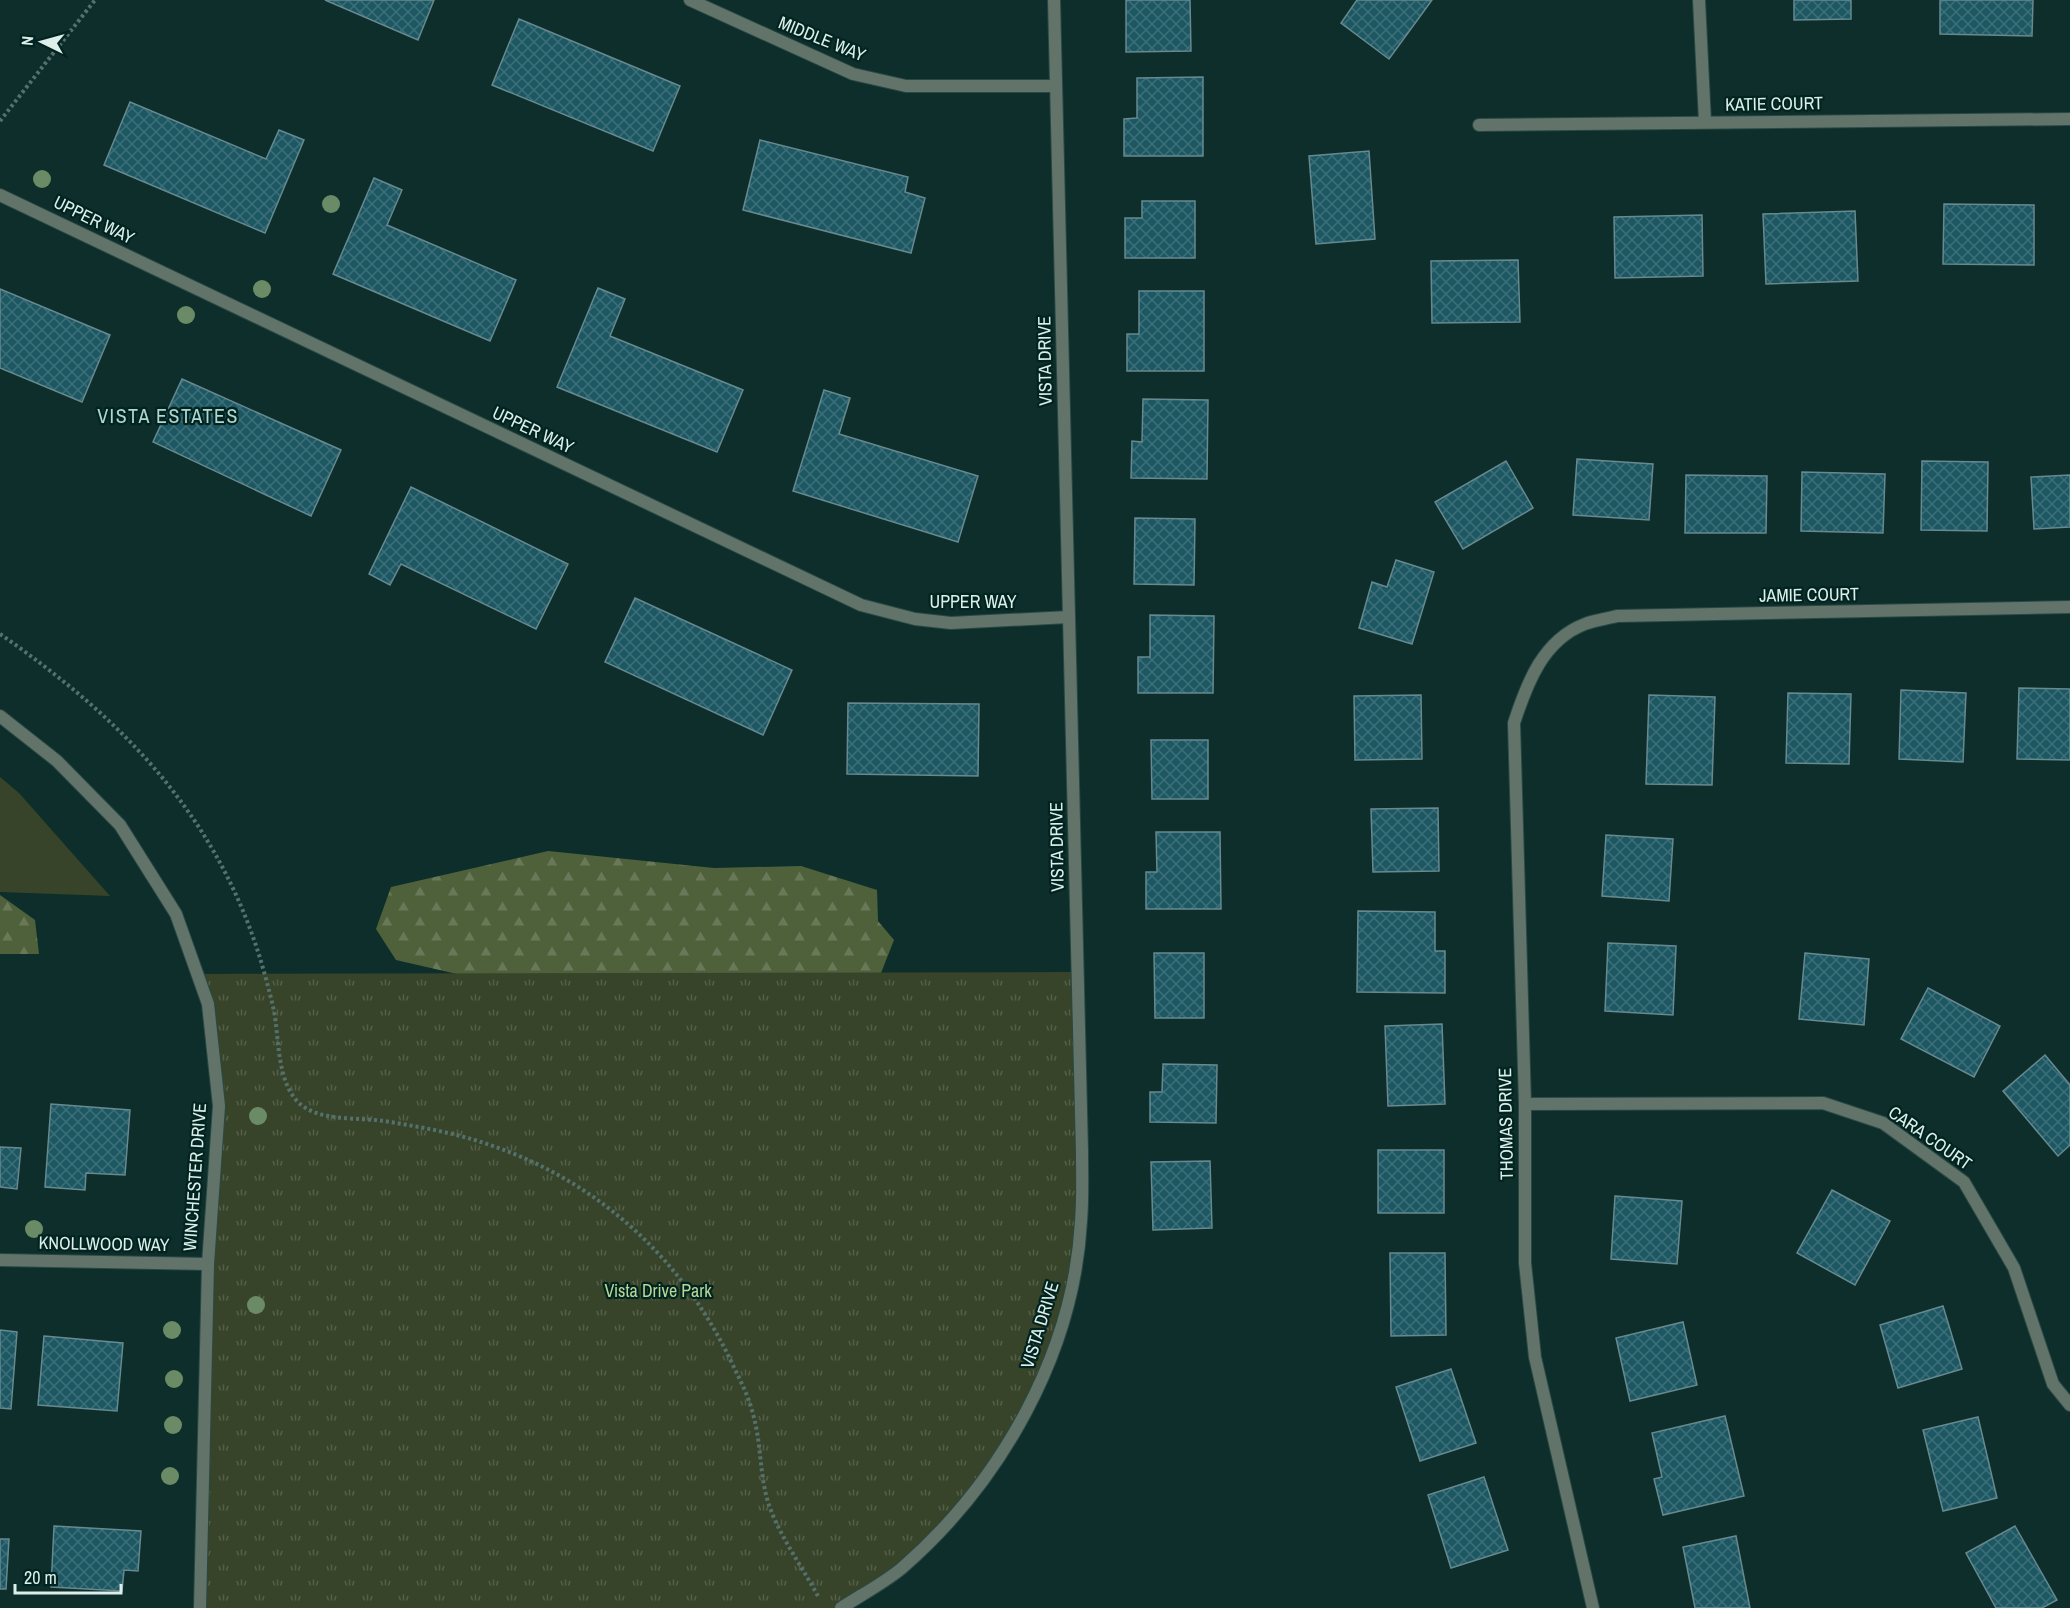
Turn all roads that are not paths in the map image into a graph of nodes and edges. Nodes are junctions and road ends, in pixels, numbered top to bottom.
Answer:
1 (690, 0) edge
2 (1054, 0) edge
3 (1699, 0) edge
4 (1056, 86) junction
5 (2070, 118) edge
6 (1705, 122) junction
7 (1479, 125) dead end
8 (0, 195) edge
9 (2070, 607) edge
10 (1069, 617) junction
11 (1554, 642) joint
12 (0, 716) edge
13 (1525, 1104) junction
14 (0, 1260) edge
15 (208, 1264) junction
16 (2070, 1405) edge
17 (200, 1608) edge
18 (841, 1608) edge
19 (1593, 1608) edge

1 - 4 street, MIDDLE WAY
2 - 4 street, VISTA DRIVE
3 - 6 street
4 - 10 street, VISTA DRIVE
5 - 6 street, KATIE COURT
6 - 7 street, KATIE COURT
8 - 10 street, UPPER WAY
9 - 11 street, JAMIE COURT
10 - 18 street, VISTA DRIVE
11 - 13 street, THOMAS DRIVE
12 - 15 street, WINCHESTER DRIVE
13 - 16 street, CARA COURT
13 - 19 street, THOMAS DRIVE
14 - 15 street, KNOLLWOOD WAY
15 - 17 street, WINCHESTER DRIVE

